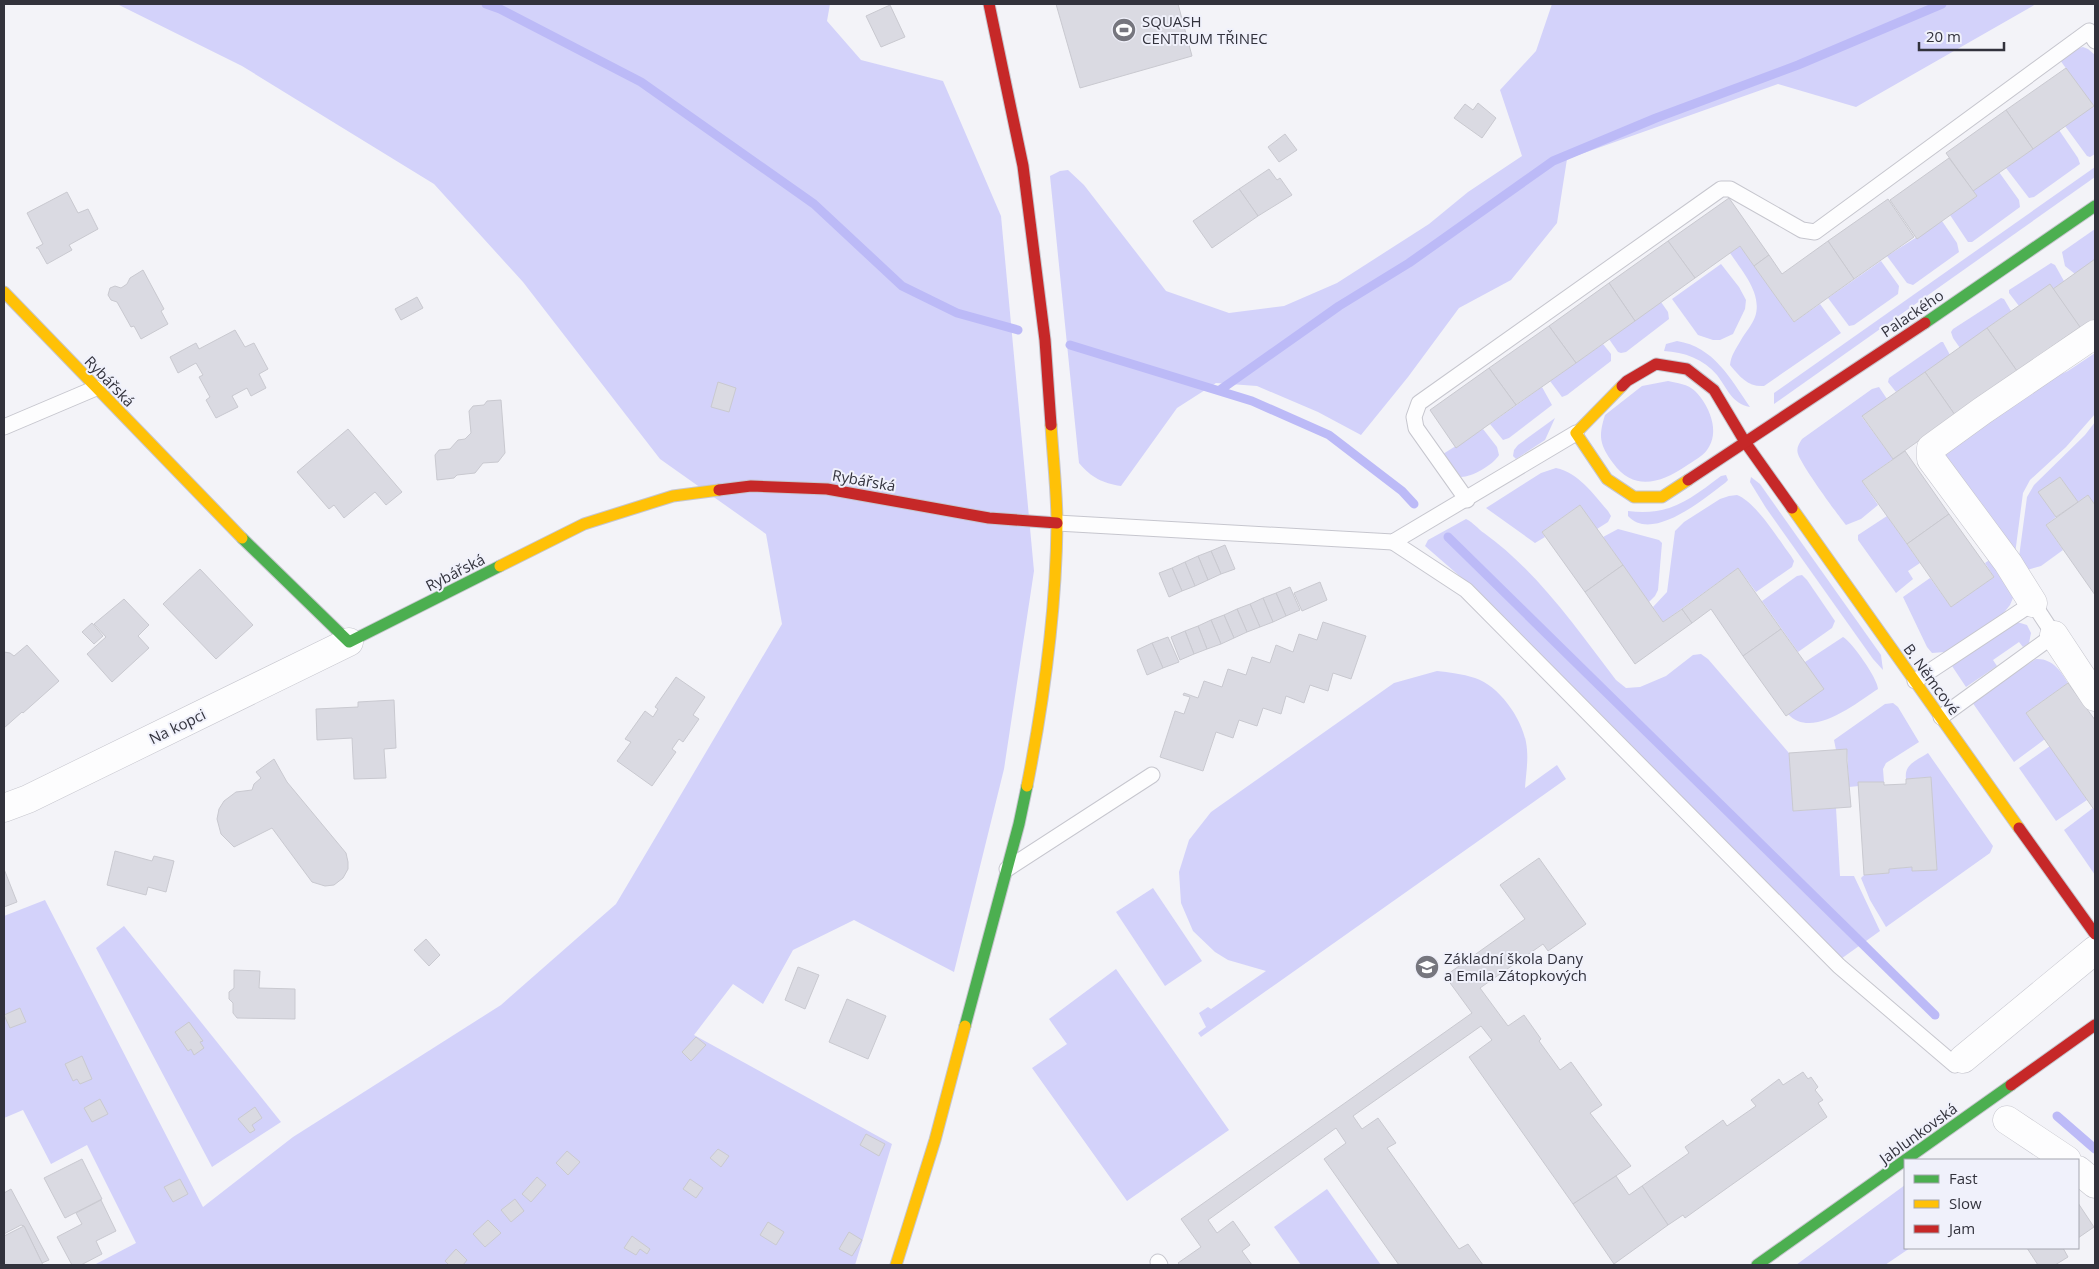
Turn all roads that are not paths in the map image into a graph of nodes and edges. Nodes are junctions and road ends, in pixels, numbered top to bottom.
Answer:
1 (989, 4) edge
2 (2093, 33) edge
3 (2095, 206) edge
4 (4, 292) edge
5 (2095, 334) edge
6 (96, 388) junction
7 (4, 427) edge
8 (1576, 433) junction
9 (1745, 442) junction
10 (1467, 500) junction
11 (1057, 523) junction
12 (1393, 542) junction
13 (2033, 603) junction
14 (2054, 635) junction
15 (349, 642) junction
16 (1915, 681) junction
17 (2095, 697) edge
18 (1941, 717) junction
19 (1152, 775) dead end
20 (4, 808) edge
21 (1007, 869) junction
22 (2095, 934) edge
23 (2095, 950) edge
24 (2095, 1025) edge
25 (1963, 1059) joint
26 (2007, 1120) dead end
27 (1907, 1159) edge
28 (2066, 1159) edge
29 (1904, 1161) edge
30 (2079, 1171) edge
31 (2095, 1184) edge
32 (896, 1265) edge
33 (1758, 1265) edge

1 - 11 street
2 - 10 lane
3 - 9 street, Palackého
4 - 6 street, Rybářská
5 - 13 street
6 - 7 lane
6 - 15 street, Rybářská
8 - 9 street
8 - 9 street
8 - 10 lane
9 - 16 street, B. Němcové
10 - 12 lane
11 - 12 lane
11 - 15 street, Rybářská
11 - 21 street
12 - 25 lane
13 - 14 lane
13 - 16 lane
14 - 17 street
14 - 18 lane
15 - 20 street, Na kopci
16 - 18 street, B. Němcové
18 - 22 street, B. Němcové
19 - 21 lane
21 - 32 street
23 - 25 street
24 - 27 street, Jablunkovská
26 - 28 street
29 - 33 street, Jablunkovská
30 - 31 street

